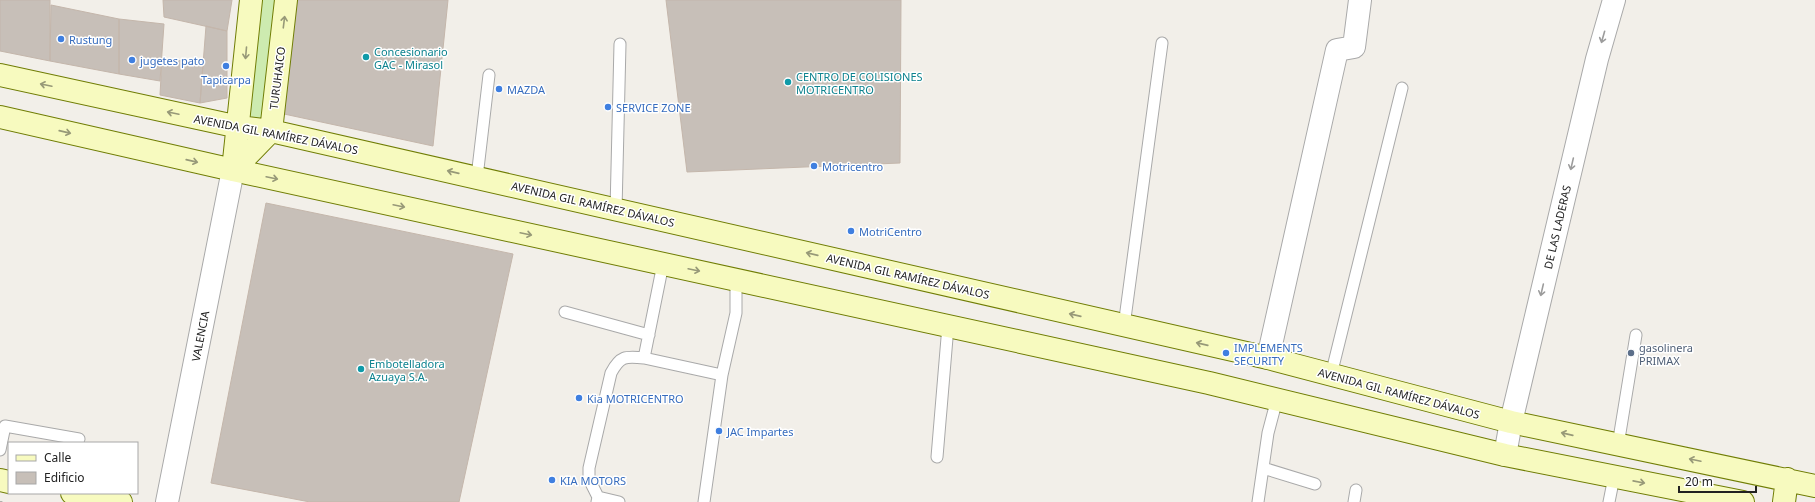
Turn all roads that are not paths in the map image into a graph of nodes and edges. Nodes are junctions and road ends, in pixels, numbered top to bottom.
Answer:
1 (251, 0) edge
2 (286, 0) edge
3 (1360, 0) edge
4 (1614, 0) edge
5 (1162, 43) dead end
6 (620, 44) dead end
7 (0, 75) edge
8 (489, 75) dead end
9 (1402, 88) dead end
10 (0, 117) edge
11 (239, 127) junction
12 (271, 131) junction
13 (233, 170) junction
14 (477, 178) junction
15 (616, 210) junction
16 (663, 264) junction
17 (736, 280) junction
18 (565, 312) dead end
19 (948, 326) junction
20 (1124, 326) junction
21 (1636, 335) dead end
22 (649, 336) junction
23 (644, 358) junction
24 (1268, 358) junction
25 (722, 375) junction
26 (1330, 375) junction
27 (1277, 399) junction
28 (1511, 422) junction
29 (2, 425) edge
30 (79, 439) dead end
31 (1618, 445) junction
32 (0, 450) edge
33 (1504, 456) junction
34 (937, 457) dead end
35 (1262, 468) junction
36 (1614, 477) junction
37 (1787, 479) junction
38 (1315, 484) dead end
39 (1815, 486) edge
40 (1356, 490) dead end
41 (77, 494) edge
42 (598, 499) edge
43 (121, 502) edge
44 (167, 502) edge
45 (619, 502) edge
46 (704, 502) edge
47 (1258, 502) edge
48 (1354, 502) edge
49 (1609, 502) edge
50 (1743, 502) edge
51 (1784, 502) edge

1 -> 11 main road
12 -> 2 main road, TURUHAICO
3 - 24 street
4 -> 28 street, DE LAS LADERAS
5 - 20 lane
6 - 15 lane
11 -> 7 main road, AVENIDA GIL RAMÍREZ DÁVALOS
8 - 14 lane
9 - 26 lane
10 -> 13 main road
11 - 12 main road, AVENIDA GIL RAMÍREZ DÁVALOS
11 - 13 main road
12 - 13 main road
14 -> 12 main road, AVENIDA GIL RAMÍREZ DÁVALOS
13 -> 16 main road
13 - 44 street, VALENCIA
14 - 15 main road, AVENIDA GIL RAMÍREZ DÁVALOS
20 -> 15 main road, AVENIDA GIL RAMÍREZ DÁVALOS
16 -> 17 main road
16 - 22 lane
17 - 19 main road
17 - 25 lane
18 - 22 lane
19 - 27 main road
19 - 34 lane
24 -> 20 main road, AVENIDA GIL RAMÍREZ DÁVALOS
21 - 31 lane
22 - 23 lane
23 - 25 lane
23 - 42 lane
24 - 26 main road, AVENIDA GIL RAMÍREZ DÁVALOS
25 - 46 lane
26 - 28 main road, AVENIDA GIL RAMÍREZ DÁVALOS
27 - 33 main road
27 - 35 lane
31 -> 28 main road, AVENIDA GIL RAMÍREZ DÁVALOS
28 - 33 street, DE LAS LADERAS
29 - 30 lane
29 - 32 lane
37 -> 31 main road, AVENIDA GIL RAMÍREZ DÁVALOS
33 - 36 main road
35 - 38 lane
35 - 47 lane
36 - 49 lane
36 -> 50 main road
37 - 39 main road, AVENIDA GIL RAMÍREZ DÁVALOS
37 - 51 main road
40 - 48 lane
41 - 43 main road
42 - 45 lane

